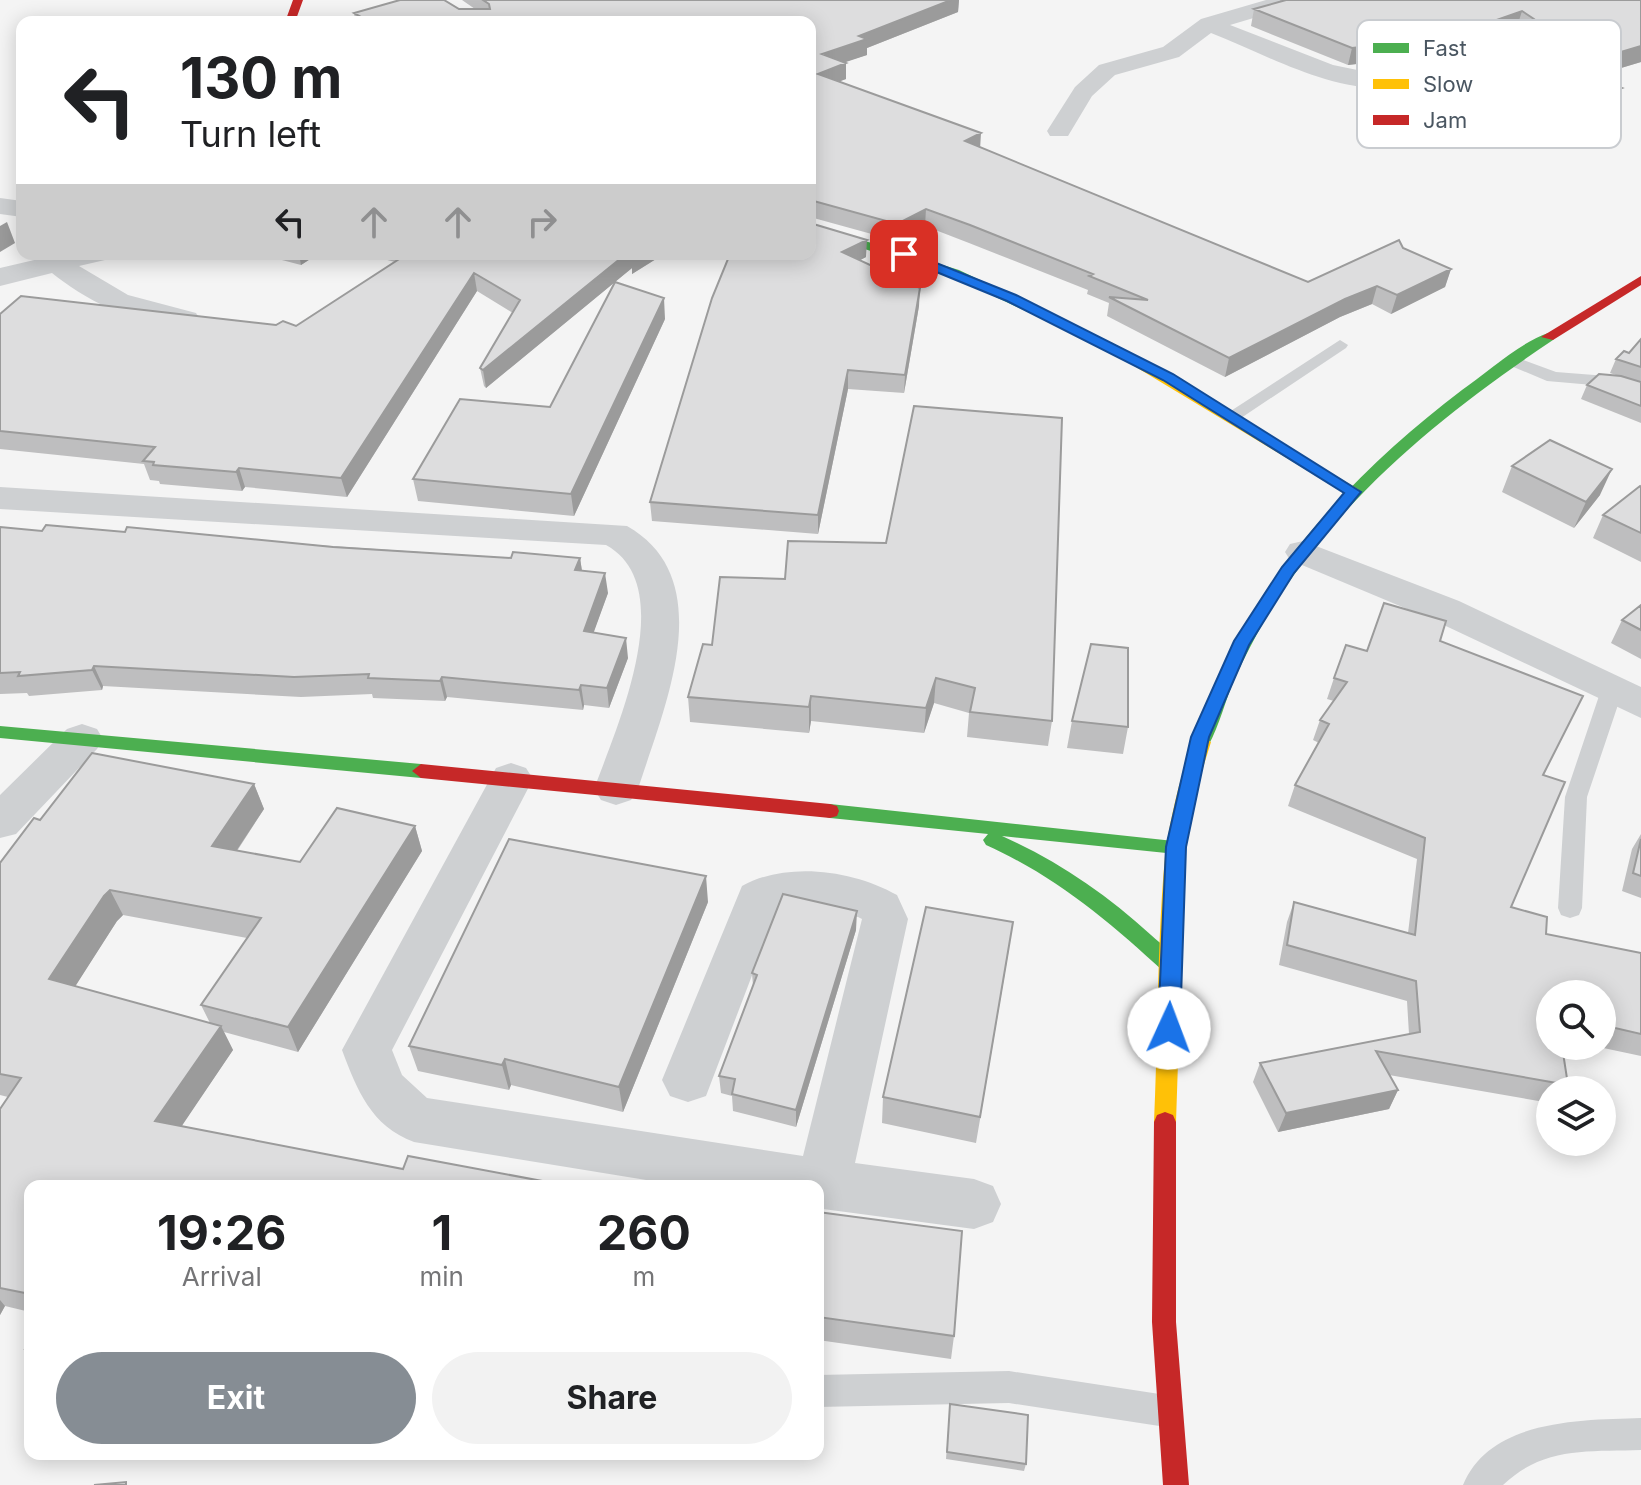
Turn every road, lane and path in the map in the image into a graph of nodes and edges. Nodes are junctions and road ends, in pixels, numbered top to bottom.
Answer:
1 (1289, 0) edge
2 (1209, 24) junction
3 (1357, 75) edge
4 (1059, 131) dead end
5 (816, 230) edge
6 (73, 260) edge
7 (58, 264) junction
8 (0, 277) edge
9 (1641, 280) edge
10 (185, 319) edge
11 (1340, 345) dead end
12 (1510, 360) junction
13 (1641, 393) edge
14 (1232, 416) junction
15 (1353, 492) junction
16 (0, 498) edge
17 (1303, 552) junction
18 (1626, 697) edge
19 (0, 732) edge
20 (82, 739) junction
21 (511, 779) junction
22 (616, 789) junction
23 (0, 822) edge
24 (953, 824) junction
25 (1176, 847) junction
26 (1570, 908) dead end
27 (1171, 966) junction
28 (688, 1080) dead end
29 (798, 1180) edge
30 (824, 1180) edge
31 (824, 1184) edge
32 (974, 1204) dead end
33 (824, 1391) edge
34 (1167, 1411) junction
35 (1641, 1434) edge
36 (1176, 1485) edge
37 (1479, 1485) edge

1 - 2 street
2 - 3 street
2 - 4 street
5 - 14 street
6 - 7 street
7 - 8 street
7 - 10 street
9 - 12 street
11 - 14 lane
12 - 13 lane
12 - 15 street
14 - 15 street
15 - 17 street
16 - 22 street
17 - 18 street
17 - 25 street
18 - 26 lane
19 - 20 street
20 - 21 street
20 - 23 street
21 - 22 street
21 - 29 street
22 - 24 street
24 - 25 street
24 - 27 street
25 - 27 street
27 - 34 street
28 - 30 street
31 - 32 street
33 - 34 lane
34 - 36 street
35 - 37 lane

